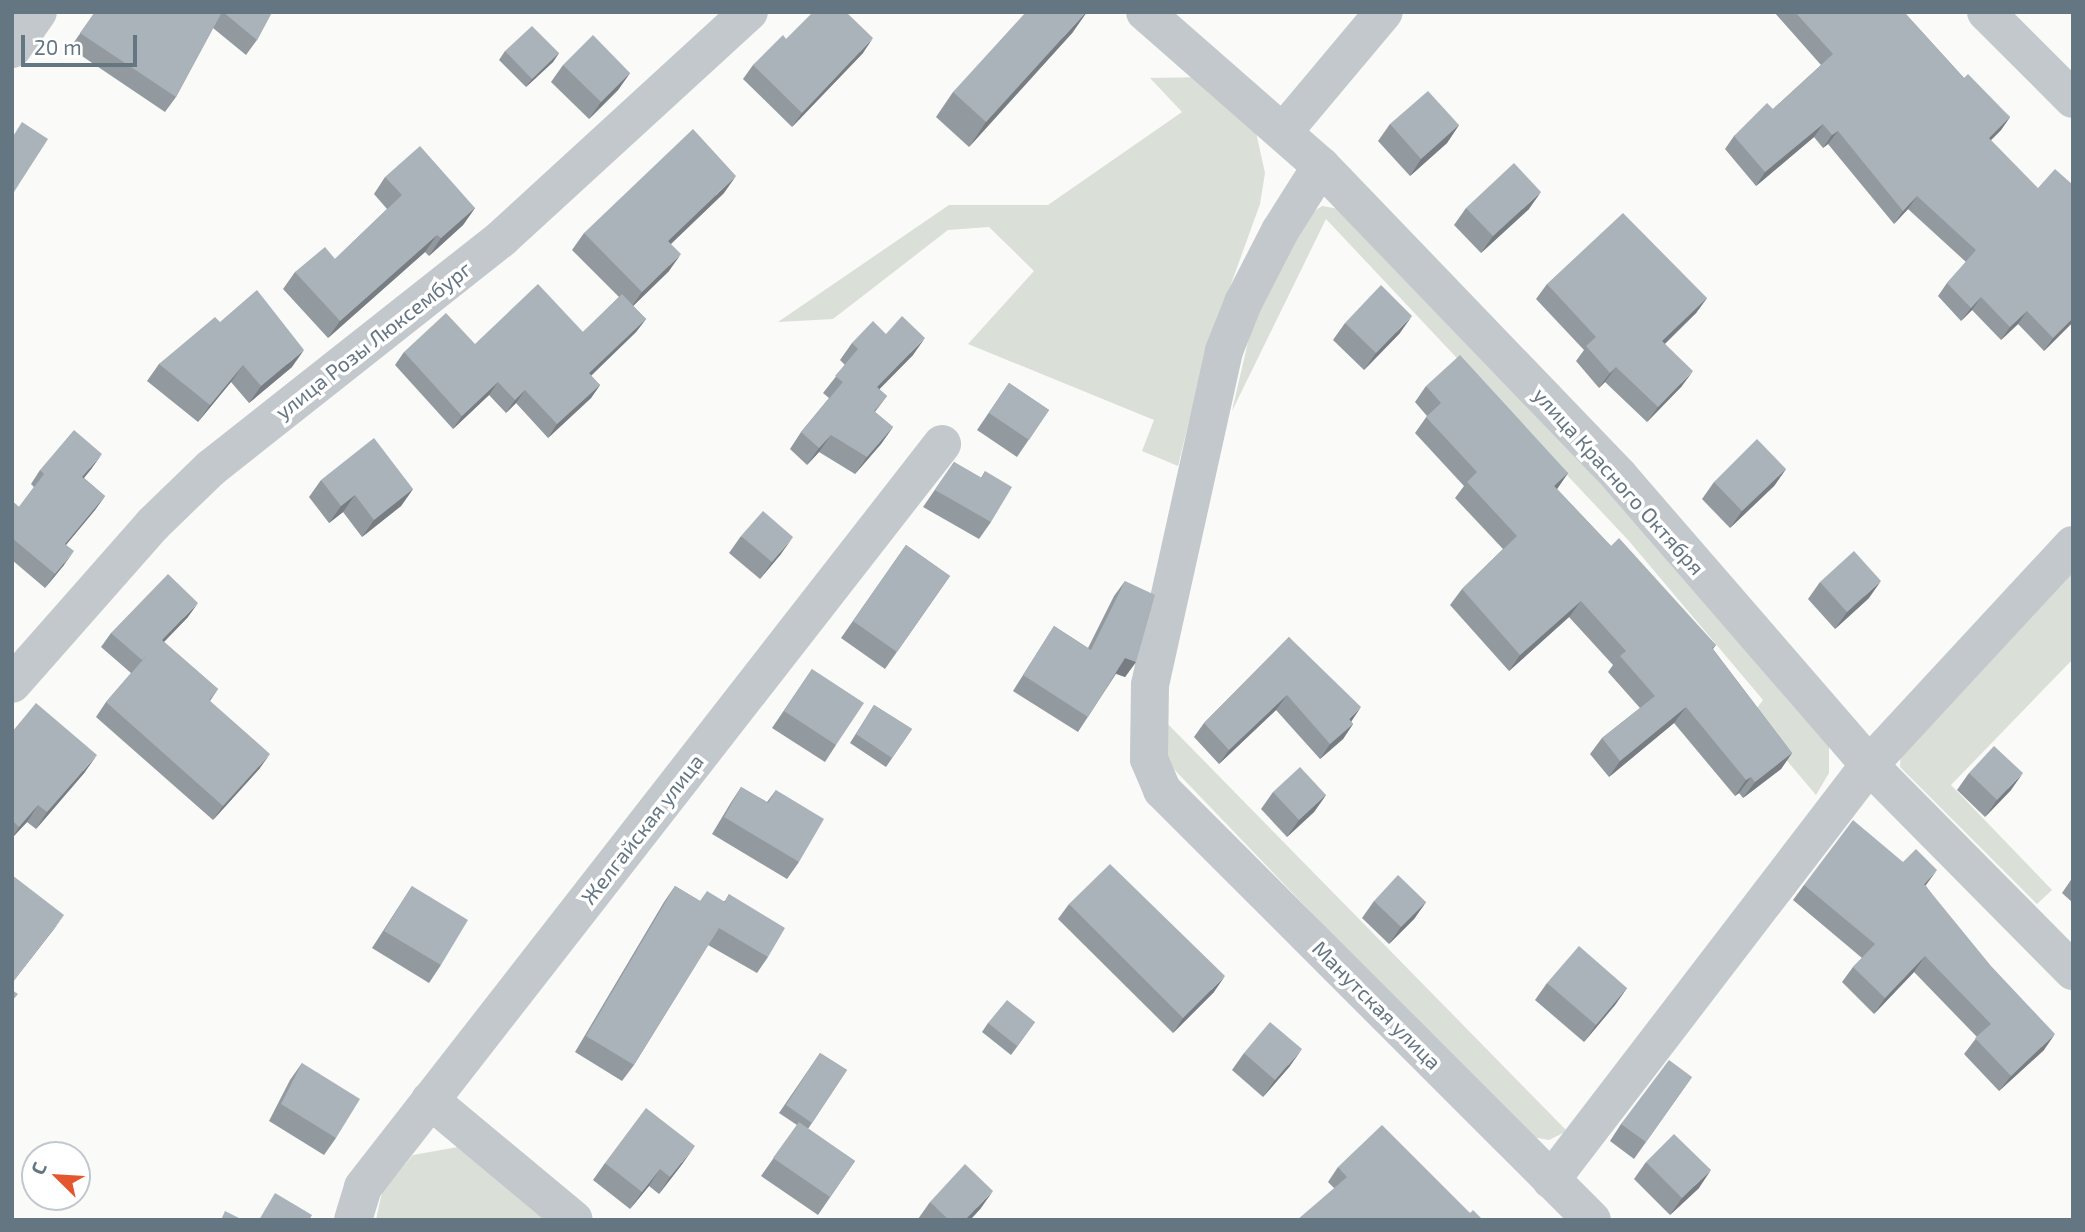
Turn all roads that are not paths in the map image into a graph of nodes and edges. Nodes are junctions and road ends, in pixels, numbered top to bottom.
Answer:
1 (38, 12) edge
2 (750, 12) edge
3 (1145, 12) edge
4 (1384, 12) edge
5 (1986, 12) edge
6 (12, 50) edge
7 (2073, 99) edge
8 (1284, 131) junction
9 (1321, 166) junction
10 (942, 444) dead end
11 (2073, 545) edge
12 (12, 684) edge
13 (1869, 765) junction
14 (2073, 971) edge
15 (430, 1100) junction
16 (1551, 1180) junction
17 (353, 1220) edge
18 (575, 1220) edge
19 (1592, 1220) edge

1 - 6 street
2 - 12 street, улица Розы Люксембург
3 - 8 street, улица Красного Октября
4 - 8 street
5 - 7 street
8 - 9 street, улица Красного Октября
9 - 13 street, улица Красного Октября
9 - 16 street, Манутская улица
10 - 15 street, Желгайская улица
11 - 13 street
13 - 14 street, улица Красного Октября
13 - 16 street
15 - 17 street, Желгайская улица
15 - 18 street
16 - 19 street, Манутская улица

